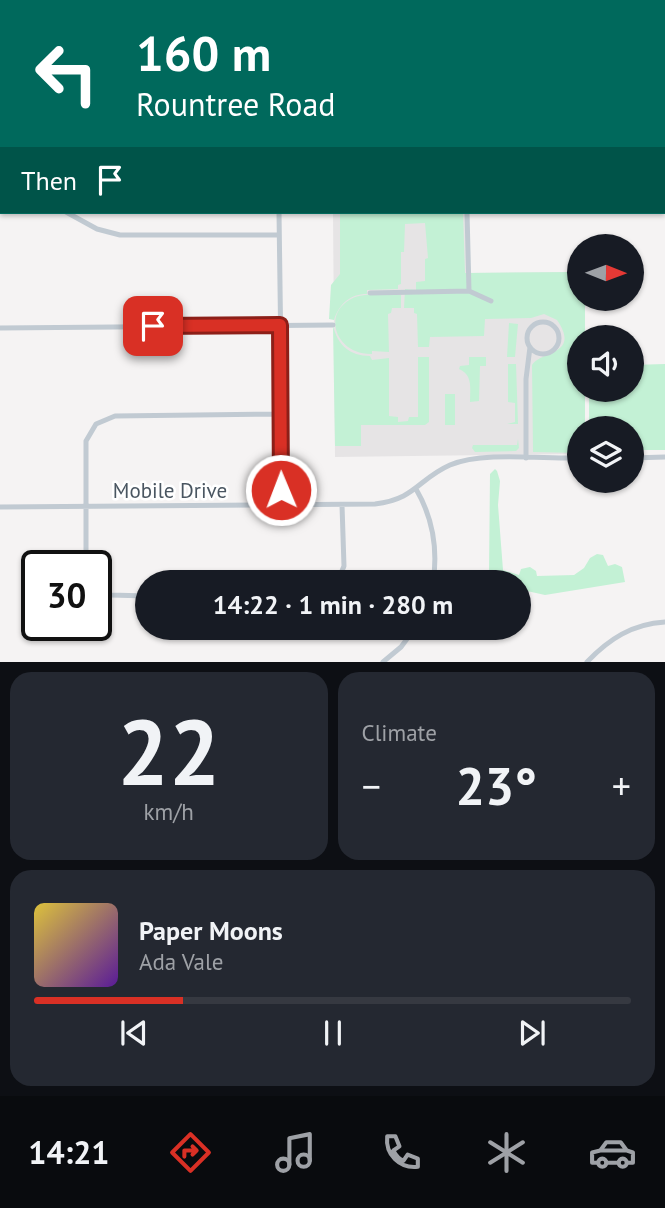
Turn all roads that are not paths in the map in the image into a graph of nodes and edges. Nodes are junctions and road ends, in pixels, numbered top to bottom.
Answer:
1 (70, 214) edge
2 (279, 214) edge
3 (467, 214) edge
4 (279, 235) junction
5 (469, 291) junction
6 (370, 293) dead end
7 (491, 301) dead end
8 (280, 325) junction
9 (333, 325) dead end
10 (0, 328) edge
11 (530, 347) junction
12 (281, 414) junction
13 (665, 457) edge
14 (526, 458) junction
15 (567, 458) edge
16 (644, 458) edge
17 (416, 489) junction
18 (283, 505) junction
19 (342, 505) junction
20 (0, 507) edge
21 (86, 507) junction
22 (86, 550) edge
23 (342, 570) edge
24 (434, 570) edge
25 (112, 595) edge
26 (135, 596) edge
27 (665, 622) edge
28 (406, 640) edge
29 (385, 661) edge
30 (587, 662) edge

1 - 4 street
2 - 4 street
3 - 5 street
4 - 8 street
5 - 6 street
5 - 7 street
8 - 9 street
8 - 10 street
8 - 12 street
11 - 11 street
11 - 14 street
12 - 18 street
12 - 21 street
13 - 16 street
14 - 15 street, Mobile Drive
14 - 17 street, Mobile Drive
17 - 19 street, Mobile Drive
17 - 24 street
18 - 19 street, Mobile Drive
18 - 21 street, Mobile Drive
19 - 23 street
20 - 21 street, Mobile Drive
21 - 22 street
25 - 26 street
27 - 30 street
28 - 29 street

